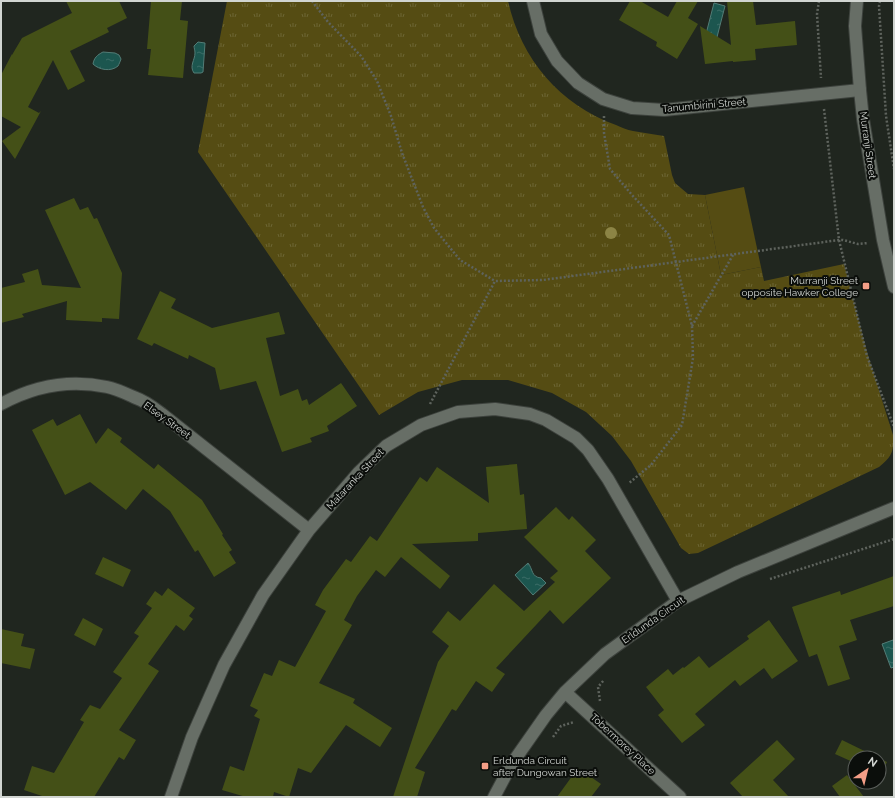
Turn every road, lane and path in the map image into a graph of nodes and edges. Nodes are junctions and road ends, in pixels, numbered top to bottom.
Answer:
1 (312, 1) edge
2 (532, 1) edge
3 (819, 1) edge
4 (857, 1) edge
5 (880, 1) edge
6 (860, 90) junction
7 (822, 94) junction
8 (603, 99) junction
9 (894, 169) edge
10 (839, 240) junction
11 (883, 240) junction
12 (733, 255) junction
13 (676, 262) junction
14 (495, 282) junction
15 (894, 288) edge
16 (692, 326) junction
17 (1, 404) edge
18 (432, 421) junction
19 (894, 427) edge
20 (616, 493) junction
21 (894, 508) edge
22 (309, 530) junction
23 (894, 539) edge
24 (763, 581) dead end
25 (678, 601) junction
26 (607, 676) dead end
27 (565, 692) junction
28 (589, 713) junction
29 (553, 738) dead end
30 (171, 797) edge
31 (494, 797) edge
32 (680, 797) edge

1 - 14 path
2 - 8 street, Tanumbirini Street
3 - 7 path
4 - 6 street, Murranji Street
5 - 9 path
6 - 7 street, Tanumbirini Street
6 - 11 street, Murranji Street
7 - 8 street, Tanumbirini Street
7 - 10 path
8 - 13 path
10 - 11 path
10 - 12 path
10 - 19 path
11 - 15 street, Murranji Street
12 - 13 path
12 - 16 path
13 - 14 path
13 - 16 path
14 - 18 path
16 - 20 path
17 - 22 street, Elsey Street
18 - 20 street, Mataranka Street
18 - 22 street, Mataranka Street
20 - 25 street, Mataranka Street
21 - 25 street, Erldunda Circuit
22 - 30 street, Mataranka Street
23 - 24 path
25 - 27 street, Erldunda Circuit
26 - 28 path
27 - 28 street, Tobermorey Place
27 - 31 street, Erldunda Circuit
28 - 29 path
28 - 32 street, Tobermorey Place

